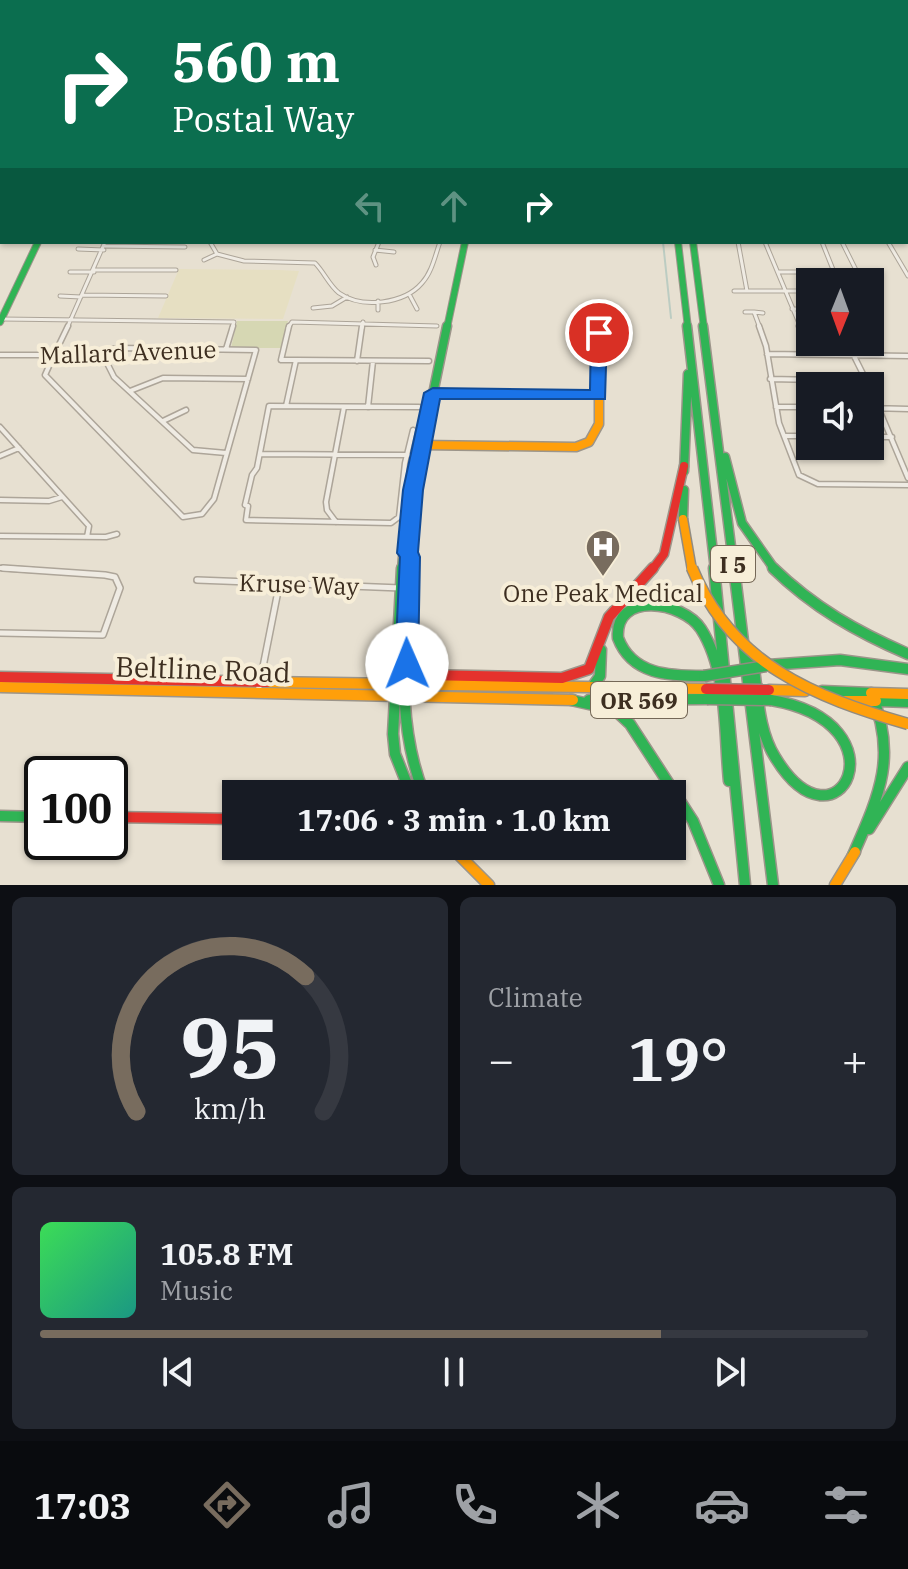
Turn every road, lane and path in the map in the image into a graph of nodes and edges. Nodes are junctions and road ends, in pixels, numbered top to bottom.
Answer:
1 (37, 244) edge
2 (211, 244) edge
3 (378, 244) edge
4 (439, 244) edge
5 (465, 244) edge
6 (678, 244) edge
7 (693, 244) edge
8 (738, 244) edge
9 (766, 244) edge
10 (823, 244) edge
11 (843, 244) edge
12 (889, 244) edge
13 (105, 246) edge
14 (185, 247) dead end
15 (78, 249) dead end
16 (375, 250) junction
17 (394, 252) dead end
18 (217, 254) junction
19 (204, 260) dead end
20 (376, 265) dead end
21 (855, 268) edge
22 (176, 270) dead end
23 (94, 271) junction
24 (70, 272) dead end
25 (777, 272) junction
26 (908, 276) edge
27 (329, 282) junction
28 (319, 284) dead end
29 (734, 291) dead end
30 (747, 291) junction
31 (785, 291) junction
32 (796, 291) edge
33 (409, 294) junction
34 (60, 296) dead end
35 (82, 296) junction
36 (166, 296) dead end
37 (347, 297) junction
38 (378, 301) junction
39 (313, 308) dead end
40 (417, 309) dead end
41 (792, 309) junction
42 (796, 309) edge
43 (378, 310) dead end
44 (745, 312) dead end
45 (754, 312) junction
46 (763, 313) dead end
47 (796, 318) edge
48 (1, 320) edge
49 (70, 320) junction
50 (363, 322) junction
51 (437, 326) dead end
52 (599, 329) dead end
53 (226, 349) junction
54 (101, 351) junction
55 (767, 354) junction
56 (796, 354) edge
57 (0, 355) edge
58 (52, 355) junction
59 (884, 356) edge
60 (908, 356) edge
61 (691, 359) junction
62 (296, 360) junction
63 (357, 361) junction
64 (373, 361) junction
65 (429, 361) dead end
66 (248, 379) junction
67 (770, 379) junction
68 (796, 381) edge
69 (130, 391) junction
70 (433, 393) junction
71 (599, 395) junction
72 (286, 406) junction
73 (344, 407) junction
74 (368, 407) junction
75 (419, 407) dead end
76 (776, 407) junction
77 (796, 407) edge
78 (884, 408) edge
79 (908, 409) edge
80 (186, 410) dead end
81 (884, 420) edge
82 (162, 421) junction
83 (0, 427) edge
84 (413, 430) dead end
85 (784, 436) junction
86 (796, 436) edge
87 (884, 437) edge
88 (892, 437) junction
89 (719, 439) junction
90 (422, 445) junction
91 (19, 448) junction
92 (226, 453) junction
93 (260, 454) junction
94 (334, 455) junction
95 (408, 455) junction
96 (0, 456) edge
97 (684, 466) junction
98 (908, 478) edge
99 (908, 485) edge
100 (62, 497) junction
101 (0, 500) edge
102 (338, 523) junction
103 (117, 534) dead end
104 (0, 536) edge
105 (87, 537) junction
106 (408, 553) junction
107 (0, 568) edge
108 (197, 580) dead end
109 (279, 586) junction
110 (401, 586) junction
111 (407, 598) junction
112 (602, 631) junction
113 (742, 632) junction
114 (0, 633) edge
115 (908, 654) edge
116 (404, 663) junction
117 (908, 669) edge
118 (0, 677) edge
119 (259, 681) junction
120 (399, 683) junction
121 (450, 684) junction
122 (593, 686) junction
123 (0, 687) edge
124 (258, 692) junction
125 (871, 693) junction
126 (908, 694) edge
127 (394, 697) junction
128 (404, 697) junction
129 (571, 700) junction
130 (771, 700) junction
131 (878, 701) junction
132 (908, 702) edge
133 (826, 709) dead end
134 (908, 724) edge
135 (874, 753) dead end
136 (908, 767) edge
137 (403, 779) edge
138 (419, 780) edge
139 (869, 782) dead end
140 (852, 793) dead end
141 (737, 808) junction
142 (0, 816) edge
143 (24, 817) edge
144 (128, 817) edge
145 (222, 819) edge
146 (853, 855) junction
147 (464, 860) edge
148 (837, 882) edge
149 (489, 885) edge
150 (719, 885) edge
151 (745, 885) edge
152 (773, 885) edge

1 - 48 main road
2 - 18 street
3 - 16 street
4 - 33 street
5 - 70 main road
6 - 61 main road, I 5
7 - 89 main road, I 5
8 - 30 street
9 - 25 street
10 - 25 street
11 - 21 street
12 - 26 street
13 - 14 street
13 - 15 street
13 - 23 street
16 - 17 street
16 - 20 street
18 - 19 street
18 - 27 street
22 - 23 street
23 - 24 street
23 - 35 street
25 - 31 street
27 - 28 street
27 - 37 street
29 - 30 street
30 - 31 street
31 - 32 street
31 - 41 street
33 - 38 street
33 - 40 street
34 - 35 street
35 - 36 street
35 - 49 street
37 - 38 street
37 - 39 street
38 - 43 street
41 - 42 street
41 - 47 street
44 - 45 street
45 - 46 street
45 - 55 street
48 - 49 street
49 - 53 street
49 - 58 street
50 - 51 street
50 - 62 street
50 - 63 street
52 - 71 main road
53 - 54 street, Mallard Avenue
53 - 66 street, Mallard Avenue
54 - 58 street, Mallard Avenue
54 - 69 street
55 - 56 street
55 - 67 street
57 - 58 street, Mallard Avenue
58 - 92 street
59 - 60 street
61 - 97 main road
61 - 141 main road, I 5
62 - 63 street
62 - 72 street
63 - 64 street
64 - 65 street
64 - 74 street
66 - 69 street
66 - 92 street
67 - 68 street
67 - 76 street
69 - 82 street
70 - 71 street
70 - 90 main road
71 - 90 main road
72 - 73 street
72 - 93 street
73 - 74 street
73 - 94 street
74 - 75 street
76 - 77 street
76 - 85 street
78 - 79 street
80 - 82 street
81 - 88 street
82 - 92 street
83 - 91 street
84 - 95 street
85 - 86 street
85 - 99 street
87 - 88 street
88 - 98 street
89 - 113 main road, I 5
89 - 115 main road
90 - 106 main road
91 - 96 street
91 - 100 street
93 - 94 street
93 - 102 street
94 - 95 street
94 - 102 street
95 - 102 street
97 - 112 main road
97 - 134 main road, bridge
100 - 101 street
100 - 105 street
103 - 105 street
104 - 105 street
106 - 110 main road
106 - 111 main road
107 - 114 street
108 - 109 street, Kruse Way
109 - 110 street, Kruse Way
109 - 119 street
110 - 111 main road
110 - 120 main road
111 - 116 main road
112 - 116 main road
112 - 122 main road
113 - 140 main road
113 - 152 main road, I 5
116 - 120 main road
116 - 121 main road
117 - 141 main road, bridge
118 - 119 main road, Beltline Road
119 - 120 main road, Beltline Road
119 - 124 street
120 - 121 main road, OR 569
120 - 127 main road
120 - 128 main road
121 - 122 main road, OR 569
122 - 125 main road, OR 569, bridge
123 - 124 main road, Beltline Road
124 - 127 main road, Beltline Road
125 - 126 main road, OR 569
125 - 131 main road
127 - 128 main road, Beltline Road
127 - 137 main road
128 - 129 main road, OR 569
128 - 138 main road
129 - 130 main road, OR 569, bridge
129 - 150 main road
130 - 131 main road, OR 569
130 - 133 main road
131 - 132 main road, OR 569
131 - 146 main road
135 - 139 main road
136 - 146 main road
141 - 151 main road, I 5
142 - 143 main road
144 - 145 main road
146 - 148 main road
147 - 149 main road

